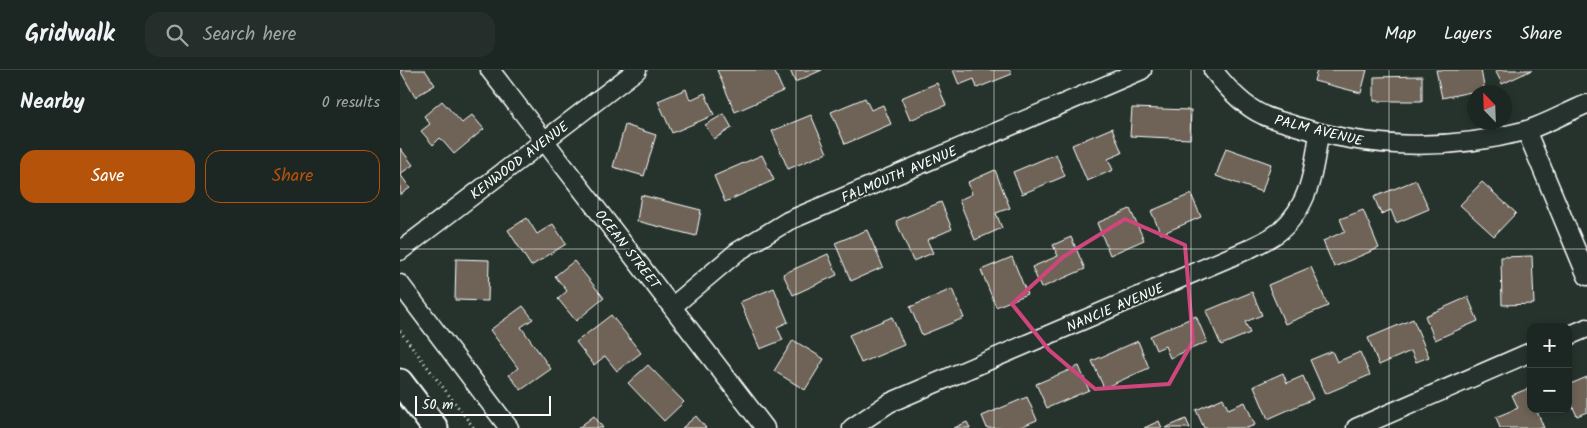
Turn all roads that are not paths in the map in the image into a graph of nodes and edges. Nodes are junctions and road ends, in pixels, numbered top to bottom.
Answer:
1 (490, 70) edge
2 (637, 70) edge
3 (1142, 70) edge
4 (1213, 70) edge
5 (1587, 104) edge
6 (1526, 130) junction
7 (1319, 133) junction
8 (544, 142) junction
9 (400, 251) edge
10 (1587, 276) edge
11 (400, 284) edge
12 (673, 306) junction
13 (1587, 328) edge
14 (1572, 334) edge
15 (1527, 354) edge
16 (400, 382) edge
17 (434, 428) edge
18 (509, 428) edge
19 (764, 428) edge
20 (852, 428) edge
21 (1356, 428) edge

1 - 8 street, OCEAN STREET
2 - 8 street, KENWOOD AVENUE
3 - 12 street, FALMOUTH AVENUE
4 - 7 street, PALM AVENUE
5 - 6 street, PALM AVENUE
6 - 7 street, PALM AVENUE
6 - 10 street
7 - 20 street, NANCIE AVENUE
8 - 9 street, KENWOOD AVENUE
8 - 12 street, OCEAN STREET
11 - 18 street
12 - 19 street, OCEAN STREET
13 - 14 street
15 - 21 street
16 - 17 main road

